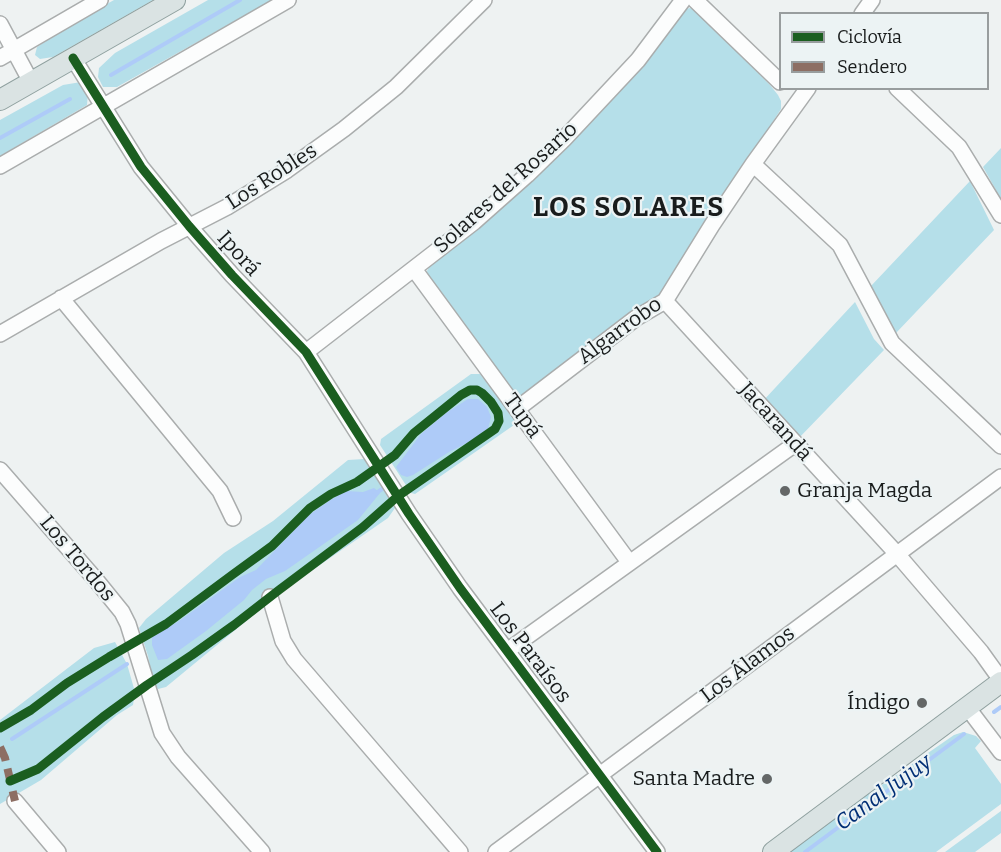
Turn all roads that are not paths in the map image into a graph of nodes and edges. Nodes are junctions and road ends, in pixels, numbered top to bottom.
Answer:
1 (100, 0) edge
2 (175, 0) edge
3 (288, 0) edge
4 (484, 0) edge
5 (683, 0) edge
6 (695, 0) edge
7 (0, 24) edge
8 (7, 54) edge
9 (73, 58) junction
10 (779, 81) edge
11 (31, 82) junction
12 (899, 90) edge
13 (804, 95) edge
14 (0, 100) edge
15 (103, 106) junction
16 (753, 164) junction
17 (0, 166) edge
18 (1001, 215) edge
19 (189, 226) junction
20 (414, 269) junction
21 (61, 298) junction
22 (664, 301) junction
23 (0, 334) edge
24 (306, 352) junction
25 (517, 409) junction
26 (795, 444) junction
27 (1001, 446) edge
28 (0, 470) edge
29 (382, 471) joint
30 (1001, 477) edge
31 (233, 518) dead end
32 (897, 554) junction
33 (629, 562) junction
34 (270, 597) dead end
35 (507, 651) junction
36 (1001, 681) edge
37 (967, 706) junction
38 (1001, 752) edge
39 (600, 775) junction
40 (15, 801) dead end
41 (58, 852) edge
42 (262, 852) edge
43 (460, 852) edge
44 (496, 852) edge
45 (657, 852) edge
46 (773, 852) edge

1 - 8 street
2 - 9 main road
3 - 15 street
4 - 19 street, Los Robles
5 - 20 street, Solares del Rosario
6 - 10 street
7 - 8 street
8 - 11 street
9 - 11 main road
9 - 15 street, Iporá
11 - 14 main road
12 - 18 street
13 - 16 street, Algarrobo
15 - 17 street
15 - 19 street, Iporá
16 - 22 street, Algarrobo
16 - 27 street
19 - 21 street, Los Robles
19 - 24 street, Iporá
20 - 24 street, Solares del Rosario
20 - 25 street, Tupá
21 - 23 street, Los Robles
21 - 31 street
22 - 25 street, Algarrobo
22 - 26 street, Jacarandá
24 - 29 street, Iporá
25 - 33 street, Tupá
26 - 32 street, Jacarandá
26 - 33 street
28 - 42 street, Los Tordos
29 - 35 street, Los Paraísos
30 - 32 street, Los Álamos
32 - 36 street, Jacarandá
32 - 39 street, Los Álamos
33 - 35 street
34 - 43 street
35 - 39 street, Los Paraísos
36 - 37 main road
37 - 38 street
37 - 46 main road
39 - 44 street, Los Álamos
39 - 45 street, Los Paraísos
40 - 41 street

